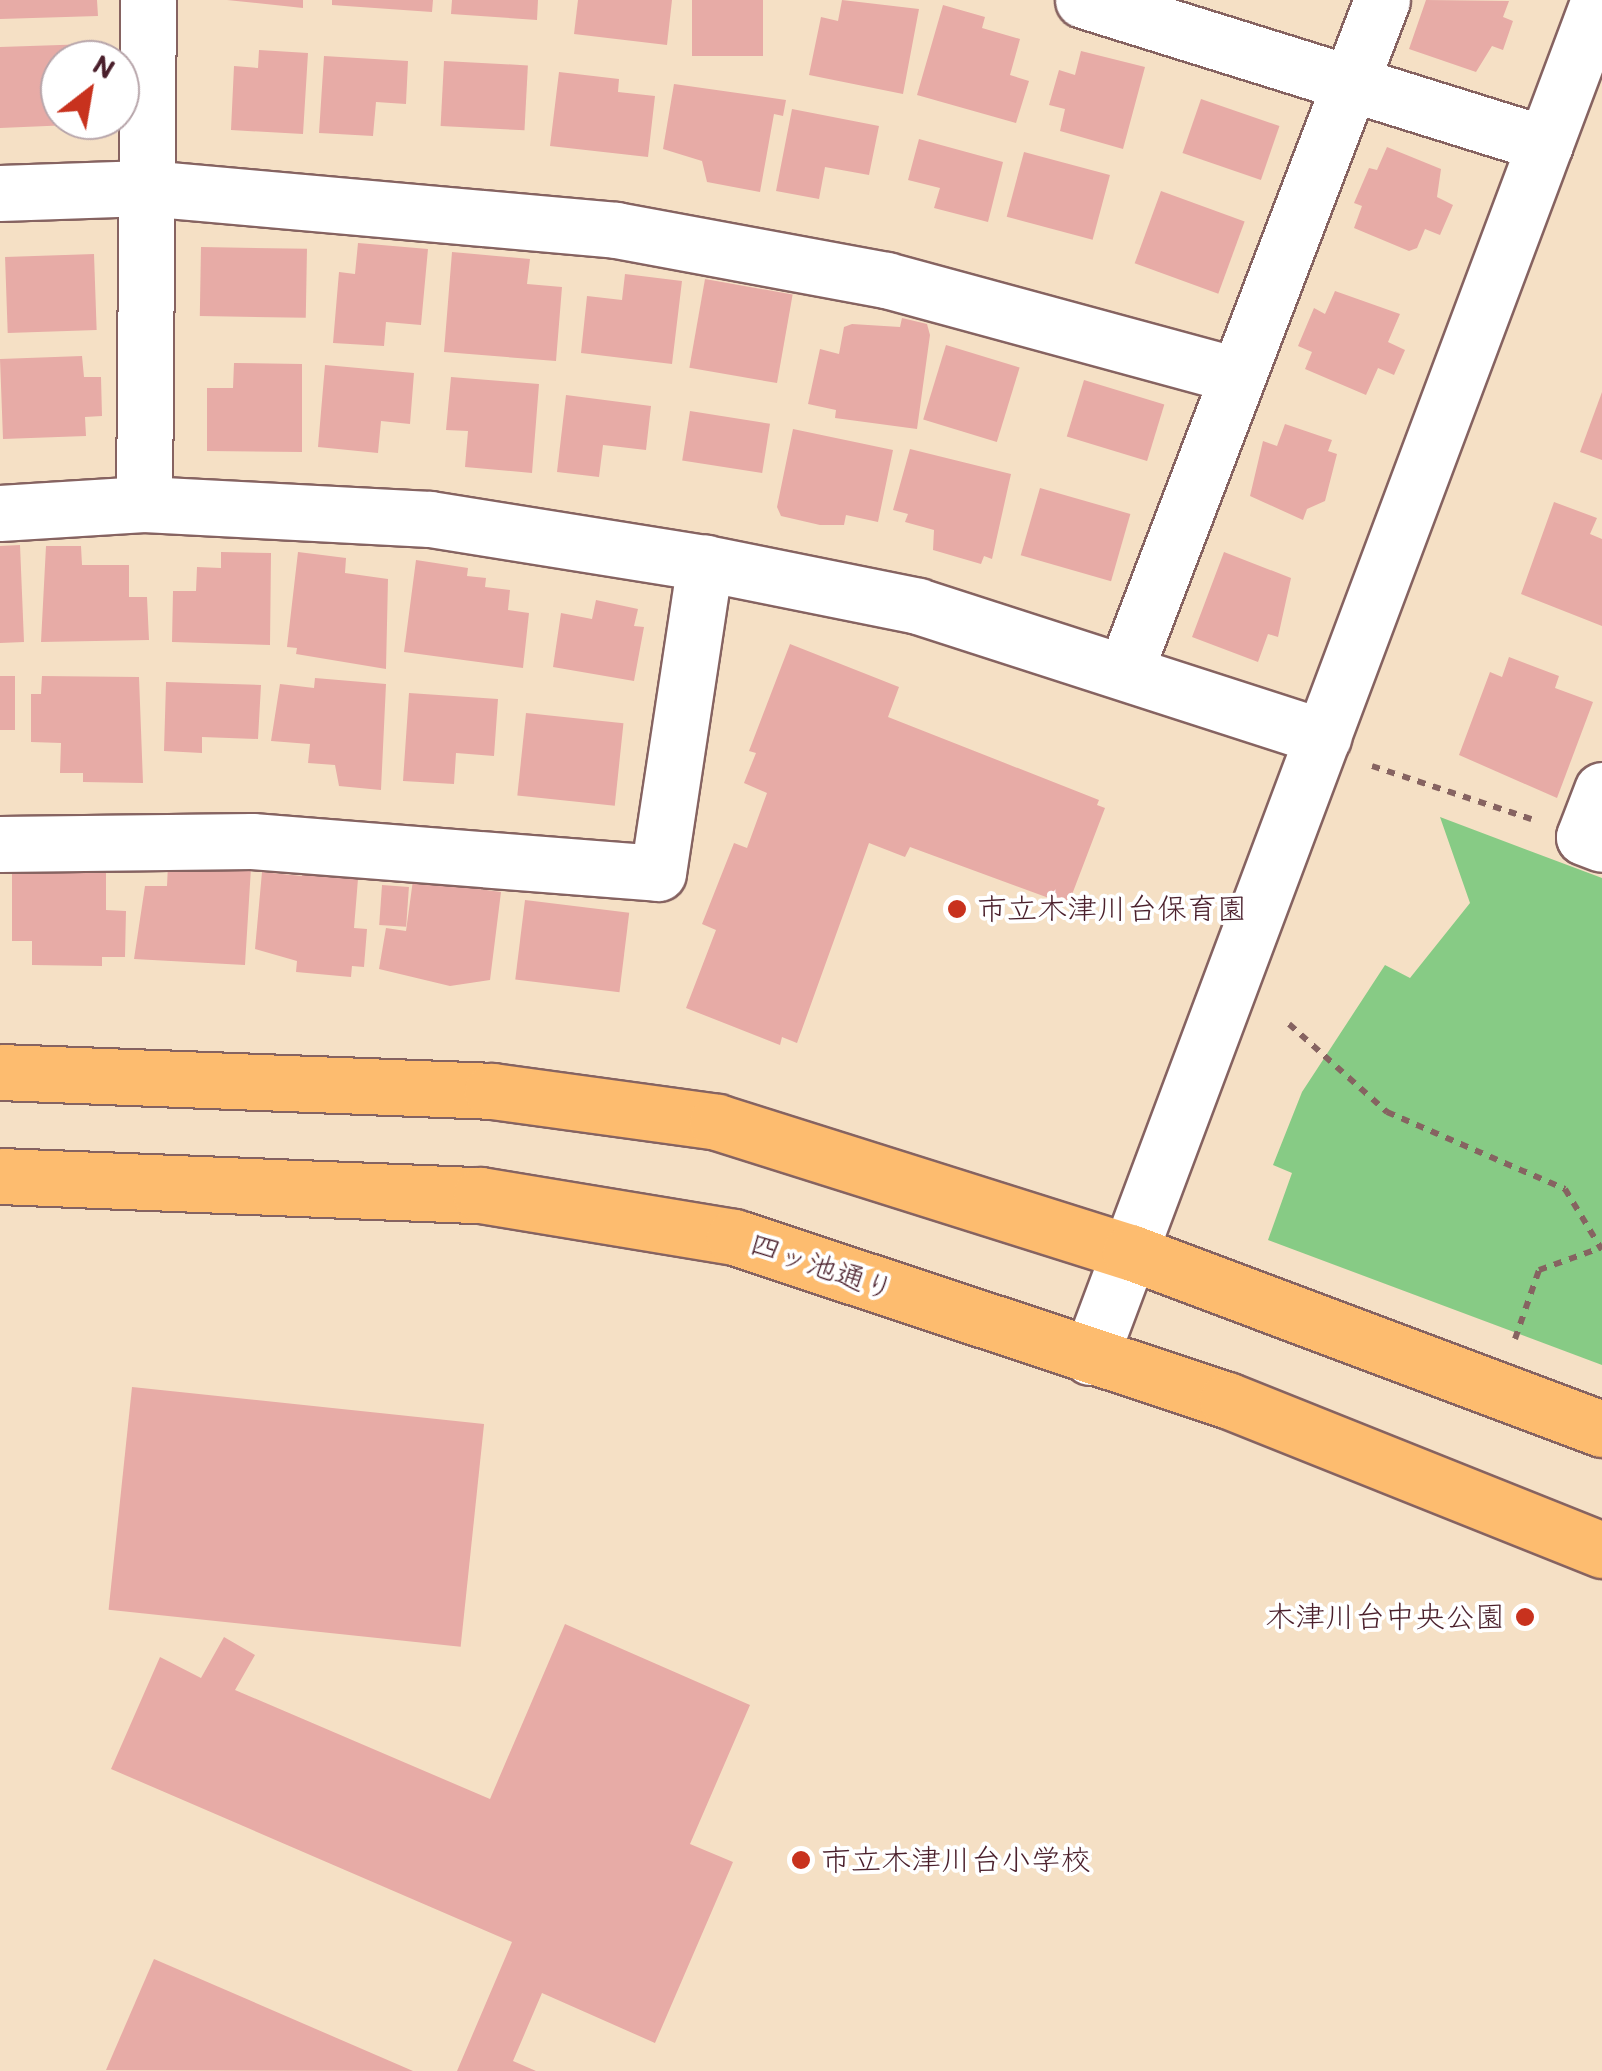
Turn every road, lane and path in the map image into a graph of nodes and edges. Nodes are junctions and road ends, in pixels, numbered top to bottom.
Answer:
1 (148, 0) edge
2 (1082, 0) edge
3 (1382, 0) edge
4 (1599, 0) edge
5 (1351, 78) junction
6 (1545, 144) junction
7 (146, 188) junction
8 (0, 193) edge
9 (1236, 375) junction
10 (144, 504) junction
11 (0, 513) edge
12 (705, 563) junction
13 (1126, 668) junction
14 (1321, 741) junction
15 (1596, 824) edge
16 (0, 844) edge
17 (1288, 1024) dead end
18 (0, 1072) edge
19 (0, 1176) edge
20 (1601, 1249) edge
21 (1130, 1252) junction
22 (1512, 1349) dead end
23 (1090, 1357) junction
24 (1602, 1429) edge
25 (1602, 1550) edge

1 - 7 street
2 - 5 street
3 - 5 street
4 - 6 street
5 - 6 street
5 - 9 street
6 - 14 street
7 - 8 street
7 - 9 street
7 - 10 street
9 - 13 street
10 - 11 street
10 - 12 street
12 - 13 street
12 - 16 street
13 - 14 street
14 - 15 path
14 - 21 street
17 - 20 path
18 - 21 main road
19 - 23 main road, 四ッ池通り
20 - 22 path
21 - 23 street
21 - 24 main road
23 - 25 main road, 四ッ池通り

